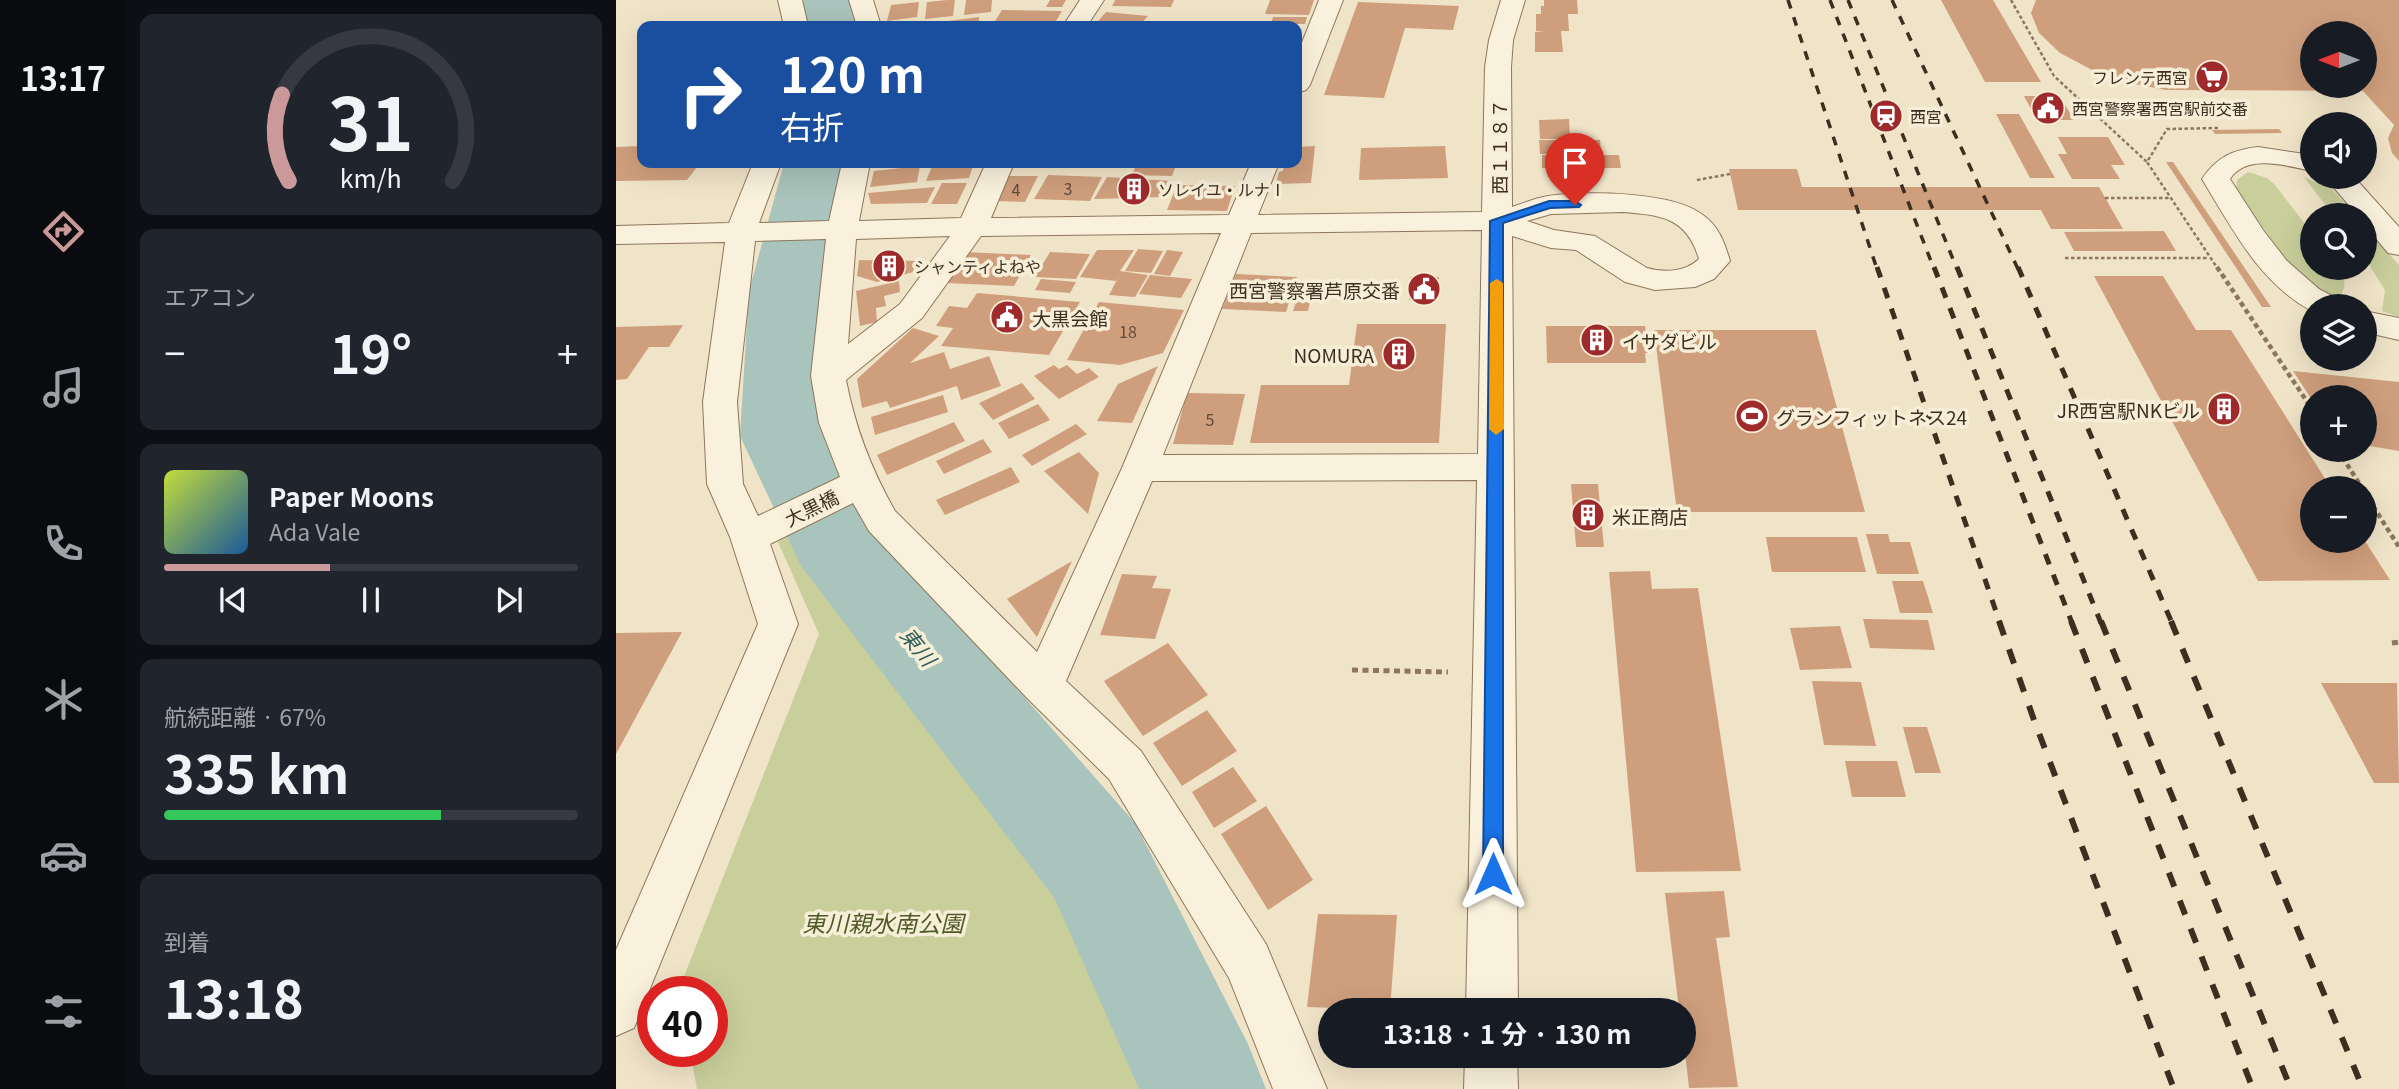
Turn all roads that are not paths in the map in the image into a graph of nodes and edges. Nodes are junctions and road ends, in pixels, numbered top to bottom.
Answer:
1 (861, 0) edge
2 (1092, 0) edge
3 (1331, 0) edge
4 (1508, 0) edge
5 (867, 21) edge
6 (1078, 21) edge
7 (1302, 72) edge
8 (2300, 161) edge
9 (766, 168) edge
10 (855, 168) edge
11 (998, 168) edge
12 (1263, 168) edge
13 (2349, 189) edge
14 (1497, 221) junction
15 (1240, 225) junction
16 (972, 227) junction
17 (836, 230) junction
18 (753, 231) junction
19 (616, 235) edge
20 (2399, 246) edge
21 (2309, 294) edge
22 (2377, 323) edge
23 (2399, 329) edge
24 (828, 376) junction
25 (1496, 467) junction
26 (1139, 468) junction
27 (855, 486) junction
28 (760, 531) junction
29 (1043, 687) junction
30 (1492, 998) edge
31 (616, 1010) edge
32 (1491, 1068) edge
33 (1300, 1089) edge
34 (1491, 1089) edge

1 - 5 street
2 - 6 street
3 - 7 street
4 - 14 street, 西１１８７
8 - 21 street
9 - 18 street
10 - 17 street
11 - 16 street
12 - 15 street
13 - 20 street
14 - 14 street
14 - 15 street
14 - 25 street, 西１１８７
15 - 16 street
15 - 26 street
16 - 17 street
16 - 24 street
17 - 18 street
17 - 24 street
18 - 19 street
18 - 28 street
22 - 23 street
24 - 27 street
25 - 26 street
25 - 30 street, 西１１８７
26 - 29 street
27 - 28 street, 大黒橋
27 - 29 street
28 - 31 street
29 - 33 street
32 - 34 street

